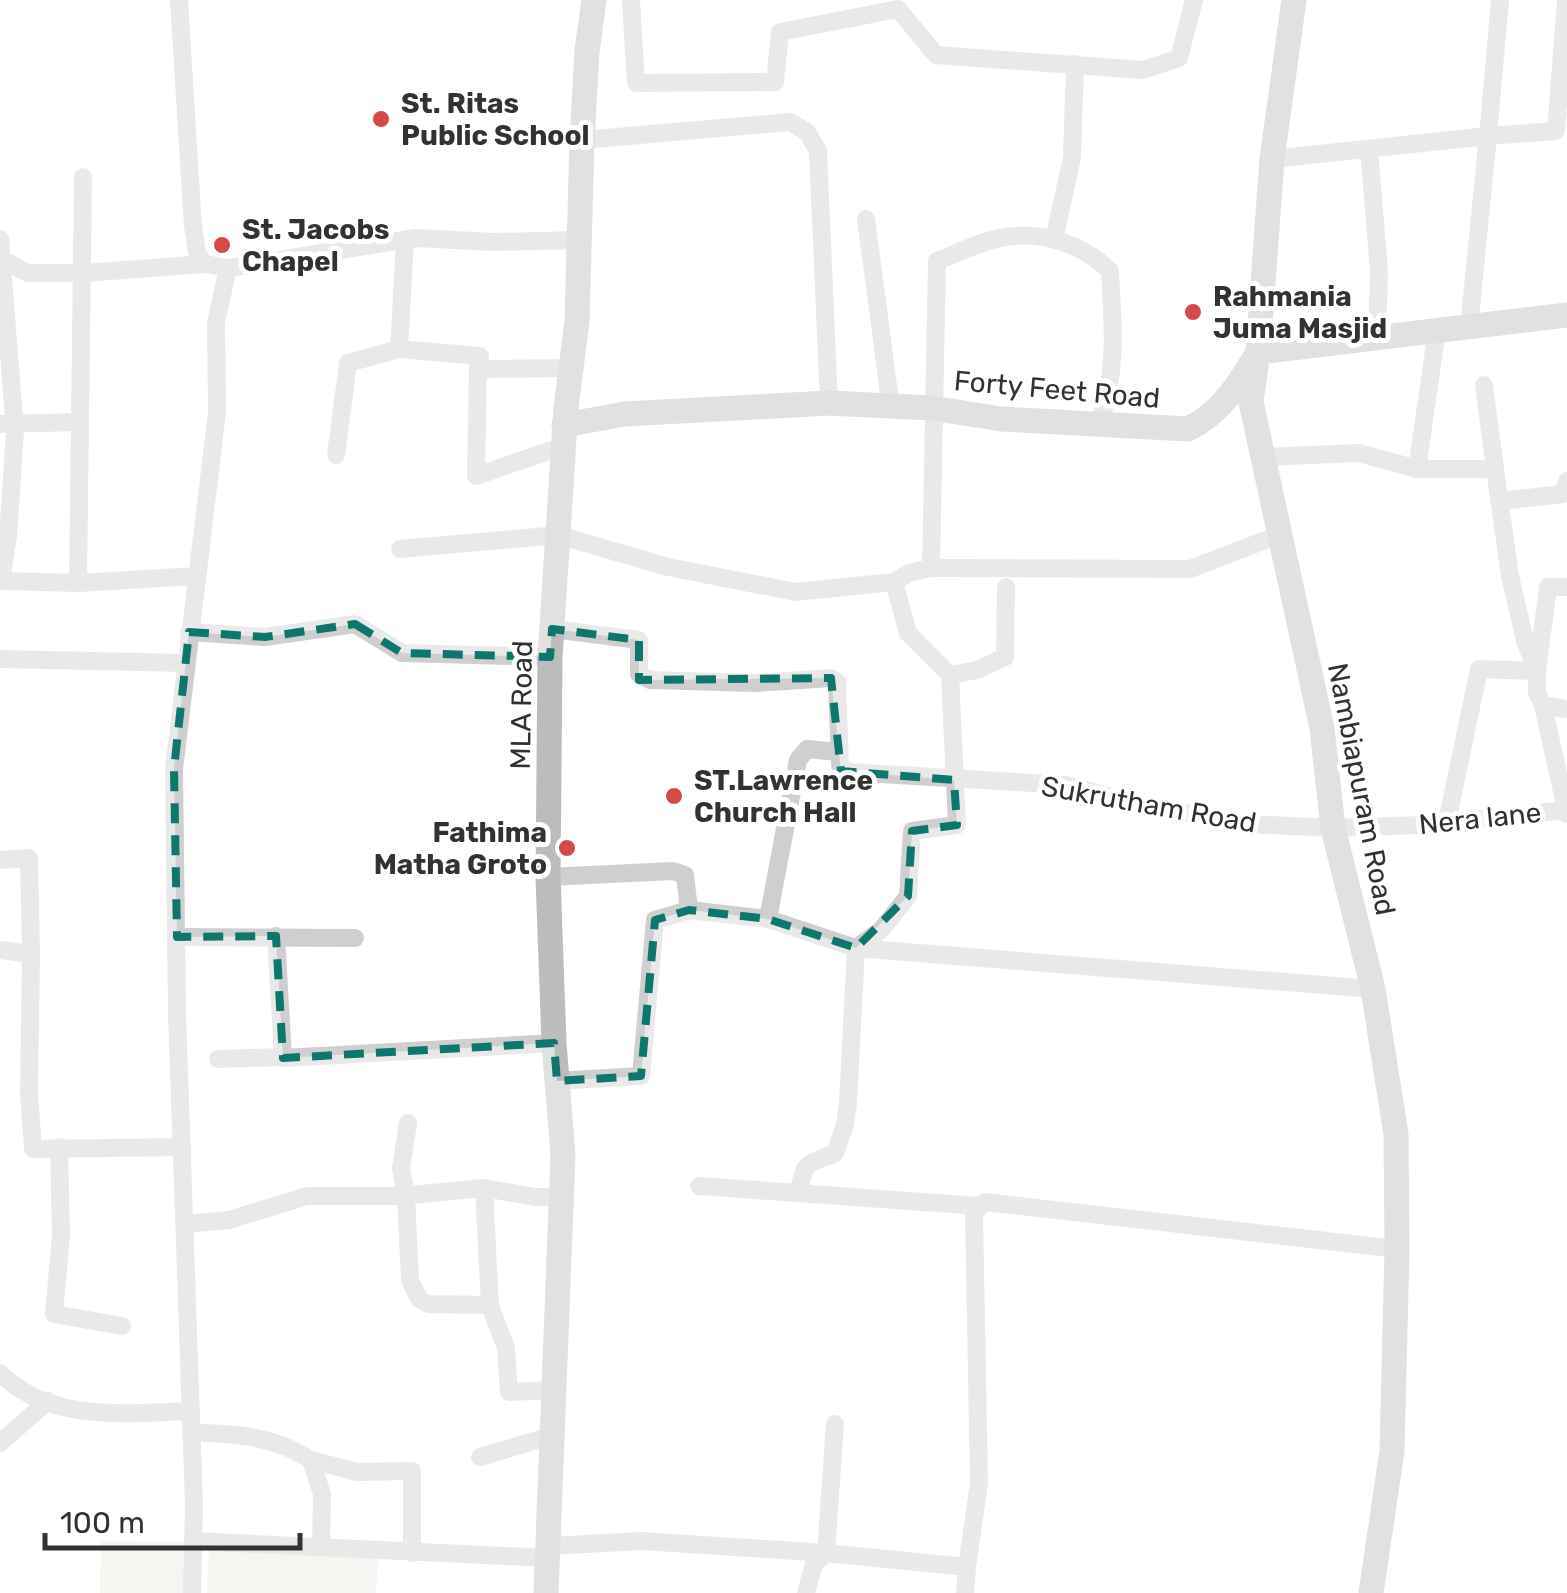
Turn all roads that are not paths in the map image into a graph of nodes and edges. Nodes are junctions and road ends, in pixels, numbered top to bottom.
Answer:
1 (179, 0) edge
2 (594, 0) edge
3 (631, 0) edge
4 (1194, 0) edge
5 (1294, 0) edge
6 (1500, 0) edge
7 (1566, 0) edge
8 (1075, 64) junction
9 (1563, 97) edge
10 (1488, 136) junction
11 (1562, 136) edge
12 (582, 140) junction
13 (1369, 149) junction
14 (1272, 160) junction
15 (83, 177) dead end
16 (866, 219) dead end
17 (0, 239) edge
18 (405, 240) junction
19 (578, 240) junction
20 (1054, 240) junction
21 (0, 258) edge
22 (205, 264) junction
23 (228, 268) junction
24 (84, 273) junction
25 (2, 295) edge
26 (1567, 314) edge
27 (1469, 327) junction
28 (1437, 330) junction
29 (1376, 336) junction
30 (398, 349) junction
31 (1258, 352) junction
32 (571, 368) junction
33 (478, 369) junction
34 (1484, 385) dead end
35 (829, 403) junction
36 (891, 408) junction
37 (932, 408) junction
38 (80, 422) junction
39 (7, 424) edge
40 (1098, 425) junction
41 (564, 435) junction
42 (336, 455) dead end
43 (1260, 457) junction
44 (1495, 469) junction
45 (1417, 470) junction
46 (1567, 481) edge
47 (1500, 500) junction
48 (558, 535) junction
49 (1279, 535) junction
50 (400, 549) dead end
51 (931, 568) junction
52 (196, 576) junction
53 (0, 582) edge
54 (894, 582) junction
55 (78, 584) junction
56 (1006, 586) dead end
57 (1567, 587) edge
58 (552, 629) junction
59 (189, 632) junction
60 (550, 656) junction
61 (0, 659) edge
62 (185, 662) junction
63 (1537, 672) junction
64 (950, 675) junction
65 (1543, 705) junction
66 (1567, 709) edge
67 (838, 752) junction
68 (954, 780) junction
69 (1567, 811) edge
70 (1446, 822) junction
71 (1333, 828) junction
72 (0, 860) edge
73 (548, 877) junction
74 (689, 910) junction
75 (768, 918) junction
76 (276, 936) junction
77 (176, 938) junction
78 (354, 938) dead end
79 (856, 948) junction
80 (0, 950) edge
81 (30, 954) junction
82 (1373, 990) junction
83 (554, 1043) junction
84 (284, 1058) junction
85 (218, 1059) dead end
86 (557, 1081) junction
87 (408, 1124) dead end
88 (60, 1147) junction
89 (182, 1147) junction
90 (699, 1186) dead end
91 (484, 1188) junction
92 (798, 1193) junction
93 (406, 1195) junction
94 (562, 1196) junction
95 (978, 1206) junction
96 (185, 1224) junction
97 (1397, 1249) junction
98 (490, 1305) junction
99 (122, 1326) dead end
100 (0, 1373) edge
101 (553, 1390) junction
102 (48, 1401) junction
103 (191, 1411) junction
104 (835, 1424) dead end
105 (192, 1433) junction
106 (551, 1436) junction
107 (0, 1444) edge
108 (480, 1457) dead end
109 (312, 1460) junction
110 (193, 1541) junction
111 (321, 1546) junction
112 (412, 1552) junction
113 (549, 1552) junction
114 (826, 1553) junction
115 (967, 1567) junction
116 (192, 1593) edge
117 (546, 1593) edge
118 (806, 1593) edge
119 (965, 1593) edge
120 (1372, 1593) edge

1 - 22 street
2 - 12 street, MLA Road
3 - 8 street
4 - 8 street
5 - 14 street, Nambiapuram Road
6 - 10 street
7 - 9 street
8 - 20 street
9 - 11 street
10 - 11 street
10 - 13 street
10 - 27 street
12 - 19 street, MLA Road
12 - 35 street
13 - 14 street
13 - 29 street
14 - 31 street, Nambiapuram Road
15 - 24 street
16 - 36 street
17 - 21 street
18 - 19 street
18 - 23 street
18 - 30 street
19 - 32 street, MLA Road
20 - 37 street
20 - 40 street
21 - 24 street
21 - 25 street
22 - 23 street
22 - 24 street
23 - 52 street
24 - 38 street
25 - 39 street
26 - 27 street
27 - 28 street
28 - 29 street
28 - 45 street
29 - 31 street
30 - 33 street
30 - 42 street
31 - 40 street, Forty Feet Road
31 - 43 street, Nambiapuram Road
32 - 33 street
32 - 41 street, MLA Road
33 - 41 street
34 - 44 street
35 - 36 street, Forty Feet Road
35 - 41 street, Forty Feet Road
36 - 37 street, Forty Feet Road
37 - 40 street, Forty Feet Road
37 - 51 street
38 - 39 street
38 - 55 street
39 - 53 street
41 - 48 street, MLA Road
43 - 45 street
43 - 49 street, Nambiapuram Road
44 - 45 street
44 - 47 street
46 - 47 street
47 - 63 street
48 - 50 street
48 - 54 street
48 - 58 street, MLA Road
49 - 51 street
49 - 71 street, Nambiapuram Road
51 - 54 street
52 - 55 street
52 - 59 street
53 - 55 street
54 - 64 street
56 - 64 street
57 - 63 street
58 - 60 street, MLA Road
58 - 67 street
59 - 60 street
59 - 62 street
60 - 73 street, MLA Road
61 - 62 street
62 - 77 street
63 - 65 street
63 - 70 street
64 - 68 street
65 - 66 street
65 - 69 street
67 - 68 street, Sukrutham Road
67 - 75 street
68 - 71 street, Sukrutham Road
68 - 79 street
69 - 70 street, Nera lane
70 - 71 street, Nera lane
71 - 82 street, Nambiapuram Road
72 - 81 street
73 - 74 street
73 - 83 street, MLA Road
74 - 75 street
74 - 86 street
75 - 79 street
76 - 77 street
76 - 78 street
76 - 84 street
77 - 89 street
79 - 82 street
79 - 92 street
80 - 81 street
81 - 88 street
82 - 97 street, Nambiapuram Road
83 - 84 street
83 - 86 street, MLA Road
84 - 85 street
86 - 94 street, MLA Road
87 - 93 street
88 - 89 street
88 - 99 street
89 - 96 street
90 - 92 street
91 - 93 street
91 - 94 street
91 - 98 street
92 - 95 street
93 - 96 street
93 - 98 street
94 - 101 street, MLA Road
95 - 97 street
95 - 115 street
96 - 103 street
97 - 120 street, Nambiapuram Road
98 - 101 street
100 - 102 street
101 - 106 street, MLA Road
102 - 103 street
102 - 107 street
103 - 105 street
104 - 114 street
105 - 109 street
105 - 110 street
106 - 108 street
106 - 113 street, MLA Road
109 - 111 street
109 - 112 street
110 - 111 street
110 - 116 street
111 - 112 street
112 - 113 street
113 - 114 street
113 - 117 street, MLA Road
114 - 115 street
114 - 118 street
115 - 119 street

